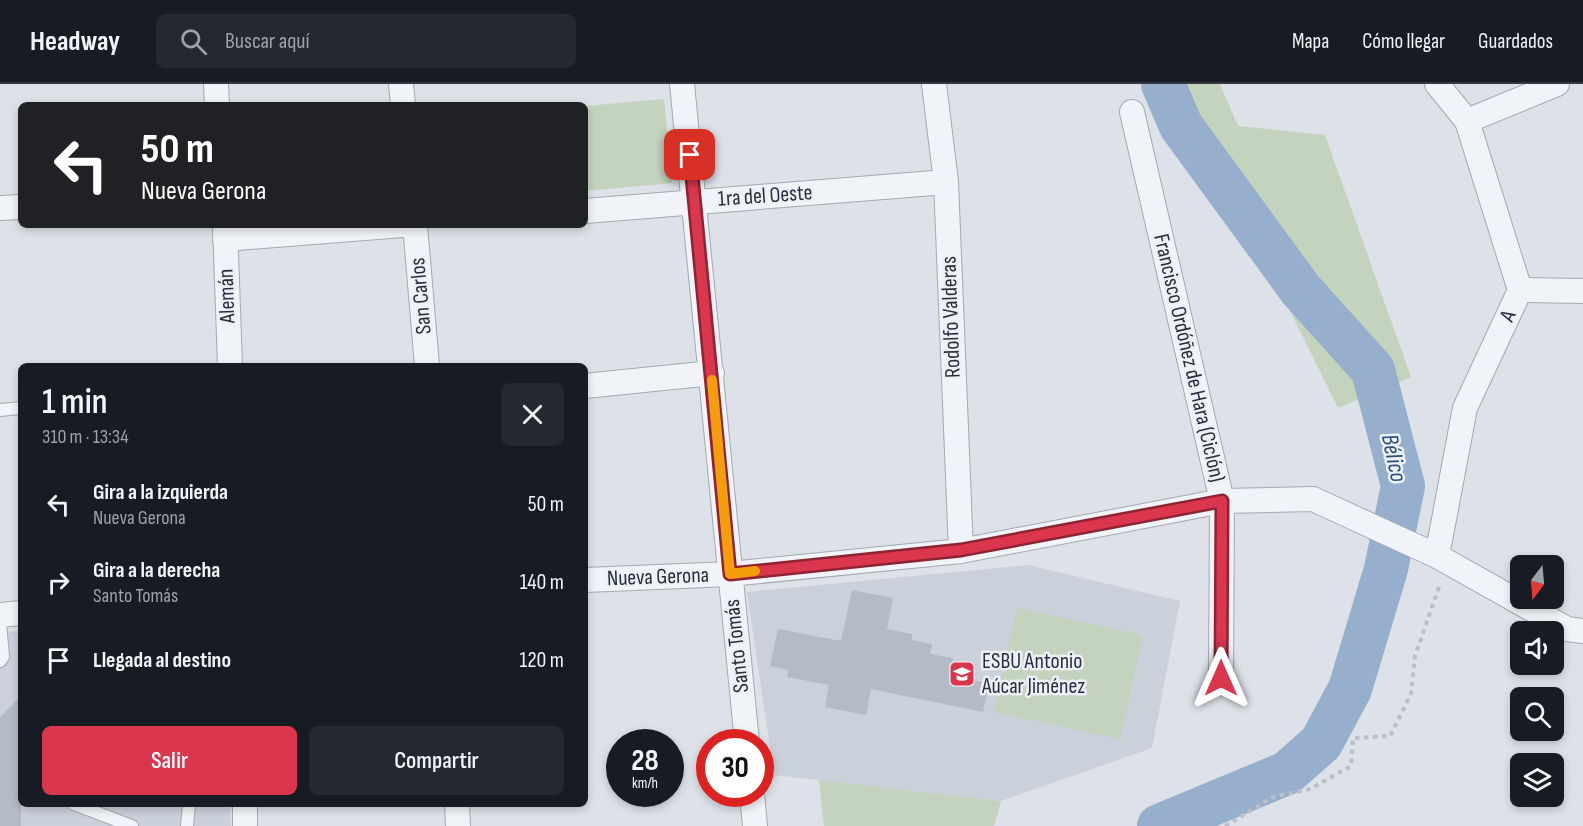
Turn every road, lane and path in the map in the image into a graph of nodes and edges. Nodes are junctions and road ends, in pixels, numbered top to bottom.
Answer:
1 (216, 84) edge
2 (401, 84) edge
3 (682, 84) edge
4 (934, 84) edge
5 (1437, 84) edge
6 (1557, 84) edge
7 (217, 102) edge
8 (403, 102) edge
9 (1132, 112) dead end
10 (1467, 121) junction
11 (946, 182) junction
12 (695, 202) junction
13 (18, 207) edge
14 (0, 208) edge
15 (588, 211) edge
16 (327, 228) edge
17 (415, 228) edge
18 (225, 232) edge
19 (1520, 290) junction
20 (1583, 291) edge
21 (230, 363) edge
22 (427, 363) edge
23 (712, 373) junction
24 (588, 386) edge
25 (18, 408) edge
26 (0, 410) edge
27 (1222, 501) junction
28 (961, 550) junction
29 (1431, 554) junction
30 (730, 574) junction
31 (588, 580) edge
32 (18, 614) edge
33 (0, 615) edge
34 (0, 622) edge
35 (1583, 631) edge
36 (0, 662) edge
37 (1221, 678) dead end
38 (746, 729) edge
39 (82, 807) edge
40 (189, 807) edge
41 (244, 807) edge
42 (457, 807) edge
43 (753, 807) edge
44 (132, 826) edge
45 (187, 826) edge
46 (245, 826) edge
47 (458, 826) edge
48 (755, 826) edge
49 (1225, 826) edge

1 - 7 street
2 - 8 street
3 - 12 street, Santo Tomás
4 - 11 street, Rodolfo Valderas
5 - 10 street, A
6 - 10 street
9 - 27 street, Francisco Ordóñez de Hara (Ciclón)
10 - 19 street, A
11 - 12 street, 1ra del Oeste
11 - 28 street, Rodolfo Valderas
12 - 15 street, 1ra del Oeste
12 - 23 street, Santo Tomás
13 - 14 street
16 - 18 street
17 - 22 street, San Carlos
18 - 21 street, Alemán
19 - 20 street
19 - 29 street, A
23 - 24 street
23 - 30 street, Santo Tomás
25 - 26 lane
27 - 28 street, Nueva Gerona
27 - 29 street, Nueva Gerona
27 - 37 street, Francisco Ordóñez de Hara (Ciclón)
28 - 30 street, Nueva Gerona
29 - 35 street, Nueva Gerona
29 - 49 path
30 - 31 street, Nueva Gerona
30 - 38 street, Santo Tomás
32 - 33 street
34 - 36 lane
39 - 44 lane
40 - 45 lane
41 - 46 street
42 - 47 street
43 - 48 street

